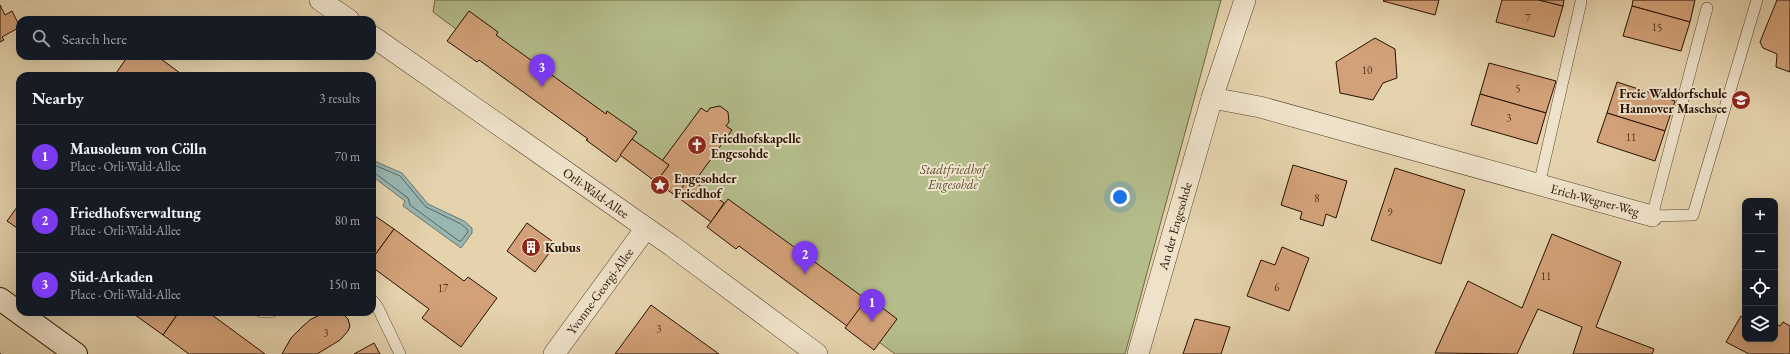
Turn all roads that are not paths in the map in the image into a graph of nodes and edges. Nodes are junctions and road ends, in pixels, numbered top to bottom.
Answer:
1 (320, 0) edge
2 (1244, 0) edge
3 (1757, 0) edge
4 (1582, 2) dead end
5 (1707, 8) dead end
6 (343, 16) edge
7 (376, 39) edge
8 (1212, 98) junction
9 (1539, 185) junction
10 (1652, 216) junction
11 (646, 228) junction
12 (0, 299) edge
13 (376, 305) edge
14 (16, 311) edge
15 (23, 316) edge
16 (76, 354) edge
17 (400, 354) edge
18 (554, 354) edge
19 (817, 354) edge
20 (1138, 354) edge

1 - 6 street
2 - 8 street, An der Engesohde
3 - 10 lane
4 - 9 lane, Erich-Wegner-Weg
5 - 10 lane, Erich-Wegner-Weg
7 - 11 street, Orli-Wald-Allee
8 - 9 street, Erich-Wegner-Weg
8 - 20 street, An der Engesohde
9 - 10 street, Erich-Wegner-Weg
11 - 18 street, Yvonne-Georgi-Allee
11 - 19 street, Orli-Wald-Allee
12 - 14 main road
13 - 17 lane
15 - 16 main road

